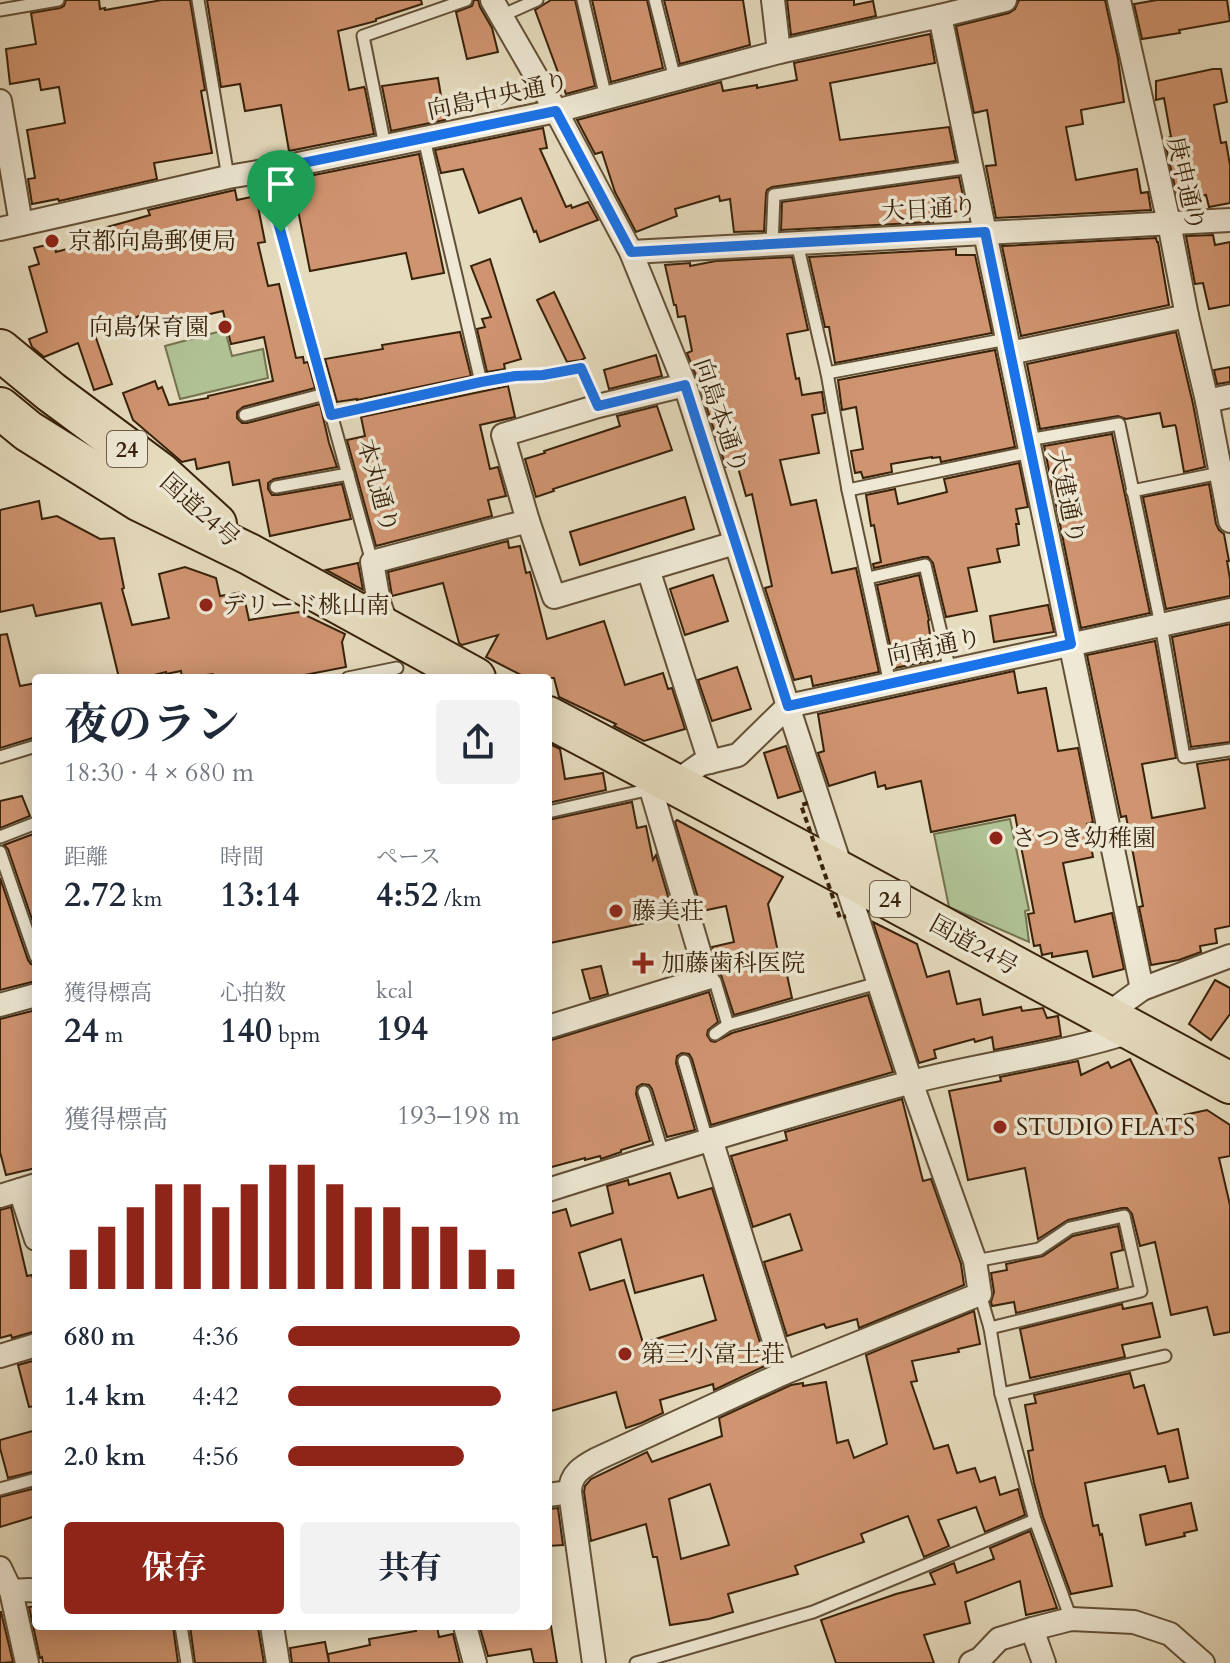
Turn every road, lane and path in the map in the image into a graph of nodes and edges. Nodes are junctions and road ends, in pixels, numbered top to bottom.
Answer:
1 (58, 0) edge
2 (198, 0) edge
3 (466, 0) edge
4 (537, 0) edge
5 (583, 0) edge
6 (655, 0) edge
7 (773, 0) edge
8 (1005, 0) edge
9 (1119, 0) edge
10 (496, 8) edge
11 (0, 10) edge
12 (940, 16) junction
13 (779, 52) junction
14 (675, 79) junction
15 (606, 98) junction
16 (0, 101) edge
17 (556, 111) junction
18 (424, 139) junction
19 (385, 146) junction
20 (972, 167) junction
21 (264, 171) junction
22 (228, 177) junction
23 (1230, 220) edge
24 (1169, 223) junction
25 (11, 226) edge
26 (985, 232) junction
27 (797, 243) junction
28 (772, 245) junction
29 (631, 252) junction
30 (1187, 316) junction
31 (1009, 346) junction
32 (0, 350) edge
33 (827, 373) junction
34 (0, 379) edge
35 (481, 382) junction
36 (685, 385) junction
37 (325, 394) junction
38 (1230, 396) edge
39 (1207, 401) junction
40 (598, 406) junction
41 (0, 408) edge
42 (245, 415) dead end
43 (331, 415) junction
44 (0, 435) edge
45 (1030, 446) junction
46 (1220, 473) junction
47 (348, 474) junction
48 (276, 487) dead end
49 (848, 490) junction
50 (1132, 491) junction
51 (528, 521) junction
52 (1230, 521) edge
53 (735, 543) junction
54 (249, 554) junction
55 (372, 562) junction
56 (648, 569) junction
57 (868, 578) junction
58 (1230, 610) edge
59 (1161, 625) junction
60 (391, 641) junction
61 (1071, 644) junction
62 (950, 671) junction
63 (399, 673) edge
64 (466, 674) edge
65 (890, 684) junction
66 (788, 706) junction
67 (552, 719) edge
68 (32, 747) edge
69 (1230, 750) edge
70 (0, 757) edge
71 (710, 762) junction
72 (661, 782) junction
73 (808, 803) dead end
74 (552, 811) edge
75 (32, 825) edge
76 (0, 837) edge
77 (0, 852) edge
78 (842, 873) junction
79 (846, 916) dead end
80 (32, 945) edge
81 (1230, 956) edge
82 (707, 978) junction
83 (878, 983) junction
84 (1142, 989) junction
85 (32, 996) edge
86 (0, 1005) edge
87 (1119, 1023) junction
88 (728, 1025) junction
89 (552, 1026) edge
90 (715, 1034) dead end
91 (684, 1061) dead end
92 (911, 1082) junction
93 (1230, 1083) edge
94 (644, 1092) dead end
95 (709, 1139) junction
96 (663, 1154) junction
97 (552, 1189) edge
98 (19, 1190) edge
99 (32, 1227) edge
100 (975, 1261) junction
101 (980, 1294) junction
102 (990, 1328) junction
103 (32, 1346) edge
104 (0, 1356) edge
105 (1165, 1356) dead end
106 (784, 1373) junction
107 (1001, 1394) junction
108 (32, 1480) edge
109 (0, 1489) edge
110 (559, 1494) edge
111 (1035, 1520) junction
112 (0, 1568) edge
113 (32, 1590) edge
114 (6, 1592) edge
115 (1071, 1619) junction
116 (1032, 1629) junction
117 (182, 1630) edge
118 (273, 1630) edge
119 (466, 1630) edge
120 (27, 1663) edge
121 (187, 1663) edge
122 (278, 1663) edge
123 (475, 1663) edge
124 (594, 1663) edge
125 (636, 1663) edge
126 (971, 1663) edge
127 (1044, 1663) edge
128 (1203, 1663) edge

1 - 11 lane
2 - 22 lane
3 - 19 lane
4 - 10 lane
5 - 15 lane
6 - 14 lane
7 - 13 street
8 - 12 street, 向島中央通り
9 - 24 street, 庚申通り
10 - 17 street, 向島本通り
12 - 13 street, 向島中央通り
12 - 20 street, 大建通り
13 - 14 street, 向島中央通り
14 - 15 street, 向島中央通り
15 - 17 street, 向島中央通り
16 - 25 street
17 - 18 street, 向島中央通り
17 - 29 street, 向島本通り
18 - 19 street, 向島中央通り
18 - 35 lane
19 - 21 street, 向島中央通り
20 - 26 street, 大建通り
20 - 28 lane
21 - 22 street, 向島中央通り
21 - 37 lane, 本丸通り
22 - 25 street, 向島中央通り
23 - 24 street, 大日通り
24 - 26 street, 大日通り
24 - 30 street, 庚申通り
26 - 27 street, 大日通り
26 - 31 street, 大建通り
27 - 28 street, 大日通り
27 - 33 lane
28 - 29 street, 大日通り
29 - 36 street, 向島本通り
30 - 31 street
30 - 39 street, 庚申通り
31 - 33 lane
31 - 45 street, 大建通り
32 - 54 highway, 国道24号 / 24
33 - 49 lane
34 - 54 highway, 国道24号 / 24
35 - 40 lane
35 - 43 lane
36 - 40 street
36 - 53 street, 向島本通り
37 - 42 lane
37 - 43 lane, 本丸通り
38 - 39 street
39 - 46 street, 庚申通り
40 - 51 street
41 - 54 highway, 国道24号 / 24
43 - 47 lane, 本丸通り
44 - 54 highway, 国道24号 / 24
45 - 49 lane
45 - 50 lane
45 - 61 street, 大建通り
46 - 50 lane
46 - 52 street, 庚申通り
47 - 48 lane
47 - 55 lane, 本丸通り
49 - 57 lane
50 - 59 lane
51 - 55 street
51 - 56 street
53 - 56 street
53 - 66 street, 向島本通り
54 - 60 highway, 国道24号 / 24
55 - 60 street, 本丸通り
56 - 71 street
57 - 62 lane
57 - 65 lane
58 - 59 street, 向南通り
59 - 61 street, 向南通り
59 - 69 lane
60 - 63 lane
60 - 64 highway, 国道24号 / 24
61 - 62 street, 向南通り
61 - 84 street, 大建通り
62 - 65 street, 向南通り
65 - 66 street, 向南通り
66 - 71 street
66 - 78 street, 向島本通り
67 - 72 highway, 国道24号 / 24
68 - 70 lane
71 - 72 street
72 - 74 lane
72 - 78 highway, 国道24号 / 24
72 - 82 street
73 - 79 path, bridge
75 - 76 lane
77 - 80 lane
78 - 83 street, 向島本通り
78 - 87 highway, 国道24号 / 24
81 - 84 street
82 - 88 lane
82 - 89 street
83 - 88 lane
83 - 92 street, 向島本通り
84 - 87 street
85 - 86 street
87 - 92 street
87 - 93 highway, 国道24号 / 24
88 - 90 lane
91 - 95 lane
92 - 95 street
92 - 100 street, 向島本通り
94 - 96 lane
95 - 96 street
95 - 106 street
96 - 97 street
98 - 99 street
100 - 101 street, 向島本通り
100 - 102 lane
101 - 102 lane
101 - 106 street
102 - 107 lane
103 - 104 street
105 - 107 lane
106 - 110 street
107 - 111 lane
108 - 109 lane
110 - 124 street
111 - 115 lane
111 - 125 lane
112 - 114 street
113 - 114 street
114 - 120 street
115 - 116 street
115 - 128 street
116 - 126 street
116 - 127 street
117 - 121 lane
118 - 122 street
119 - 123 street

